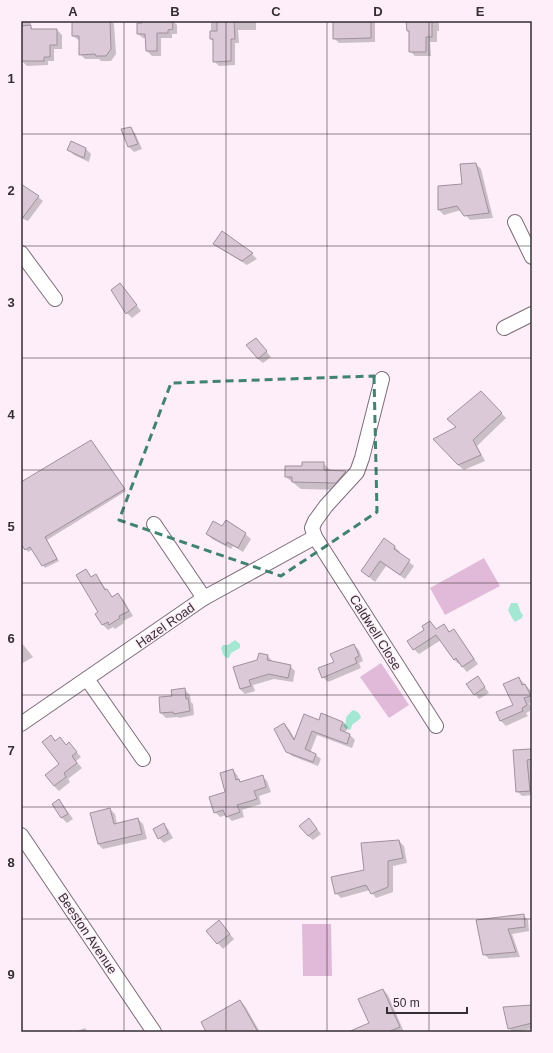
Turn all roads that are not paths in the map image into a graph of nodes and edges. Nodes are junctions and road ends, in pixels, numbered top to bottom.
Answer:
1 (515, 222) dead end
2 (21, 253) edge
3 (532, 257) edge
4 (55, 299) dead end
5 (532, 314) edge
6 (504, 328) dead end
7 (382, 379) dead end
8 (154, 524) dead end
9 (315, 537) junction
10 (204, 598) junction
11 (87, 679) junction
12 (21, 724) edge
13 (436, 726) dead end
14 (143, 759) dead end
15 (21, 835) edge
16 (154, 1032) edge

1 - 3 street
2 - 4 street
5 - 6 street
7 - 9 street
8 - 10 street
9 - 10 street, Hazel Road
9 - 13 street, Caldwell Close
10 - 11 street, Hazel Road
11 - 12 street, Hazel Road
11 - 14 street
15 - 16 street, Beeston Avenue

